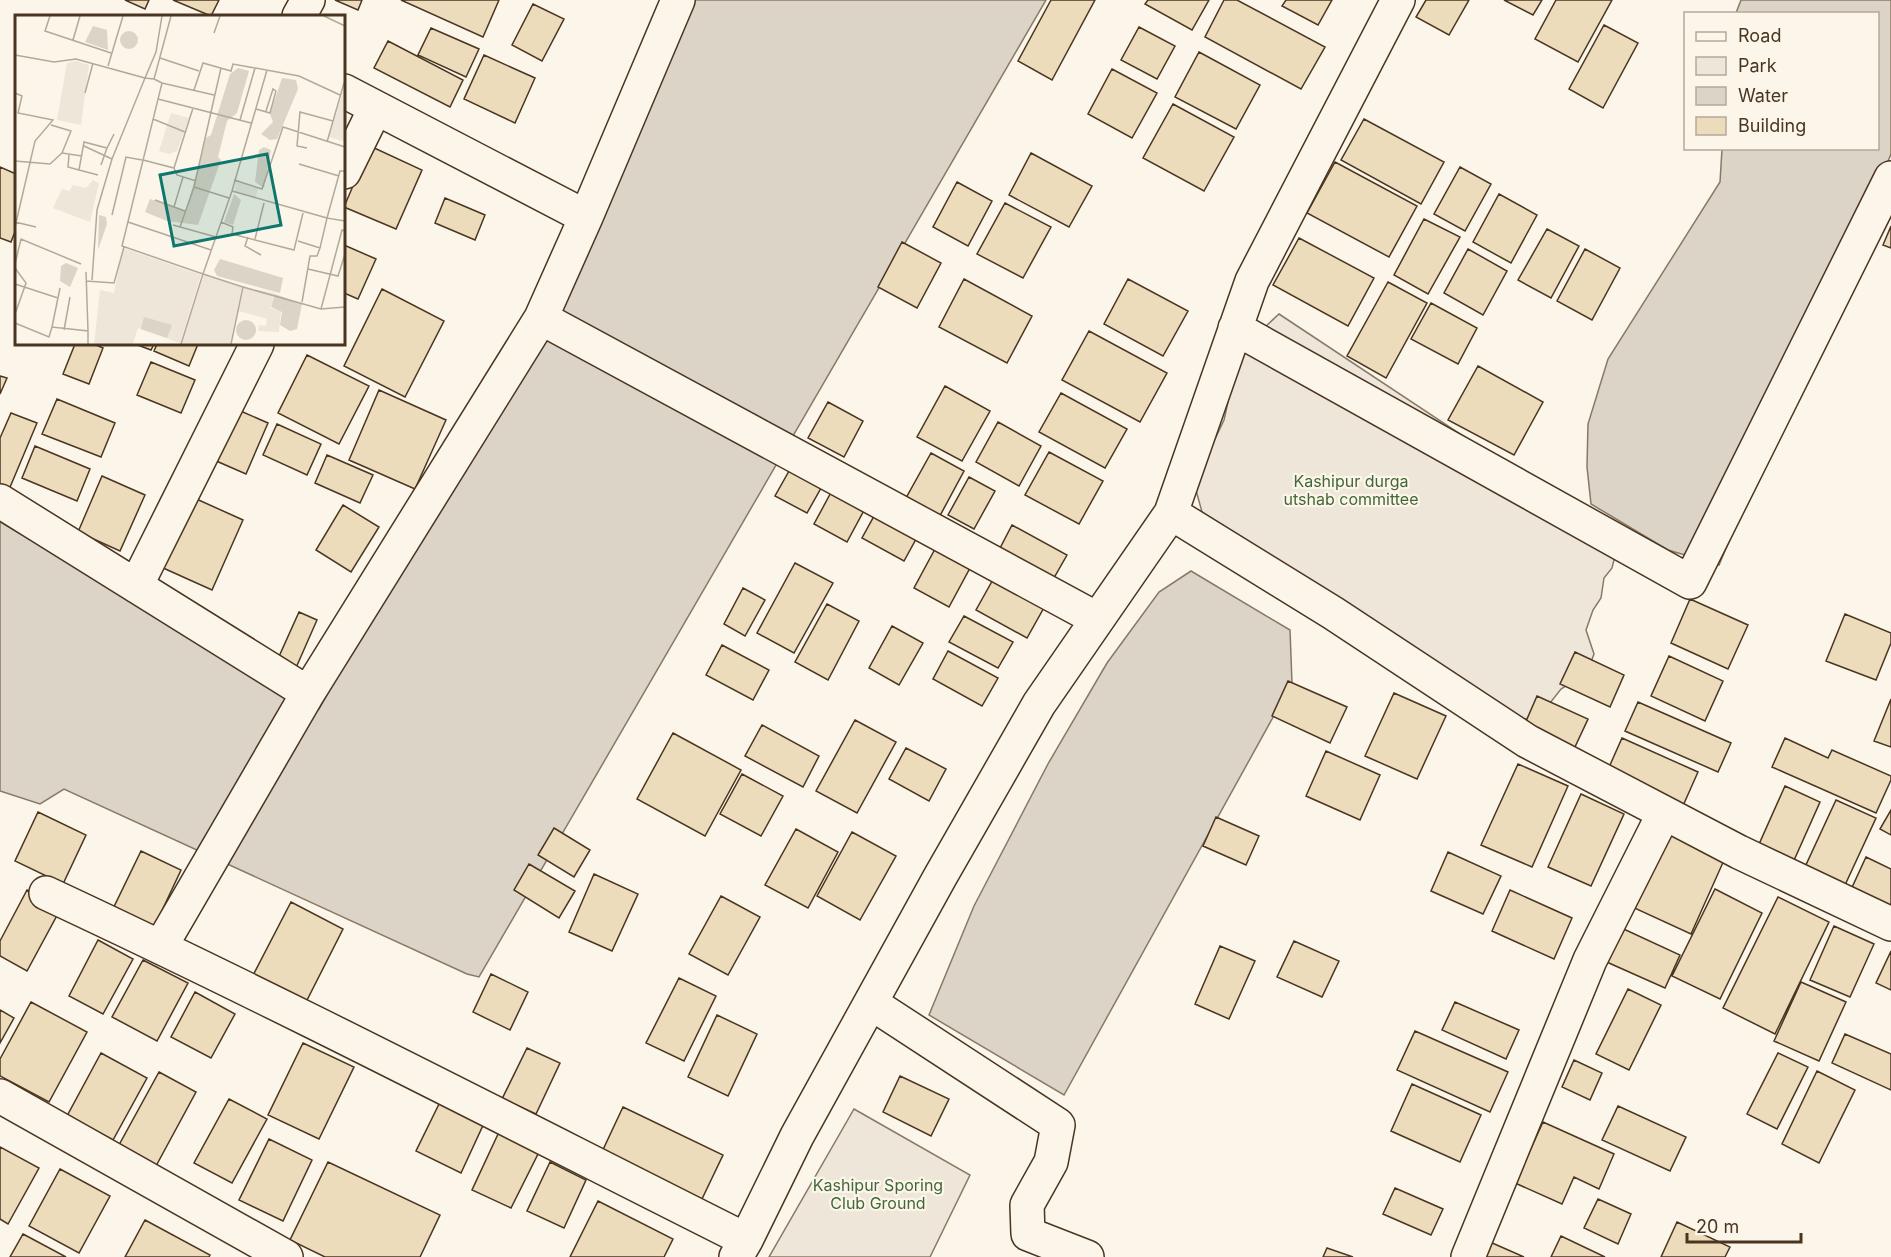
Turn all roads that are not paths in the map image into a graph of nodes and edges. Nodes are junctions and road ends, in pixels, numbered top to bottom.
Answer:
1 (308, 0) edge
2 (678, 0) edge
3 (1398, 0) edge
4 (300, 15) edge
5 (345, 92) edge
6 (375, 109) junction
7 (345, 170) edge
8 (1891, 178) edge
9 (586, 218) junction
10 (541, 318) junction
11 (1235, 328) junction
12 (256, 345) edge
13 (0, 501) edge
14 (1171, 513) junction
15 (136, 586) junction
16 (1097, 619) junction
17 (308, 693) junction
18 (1664, 813) junction
19 (46, 893) dead end
20 (1891, 924) edge
21 (161, 946) junction
22 (871, 1003) junction
23 (0, 1096) edge
24 (741, 1249) edge
25 (286, 1257) edge
26 (1087, 1257) edge
27 (1468, 1257) edge

1 - 4 street
2 - 9 street
3 - 11 street
5 - 6 street
6 - 7 street
6 - 9 street
8 - 11 street
9 - 10 street
10 - 16 street
10 - 17 street
11 - 14 street
12 - 15 street
13 - 15 street
14 - 16 street
14 - 18 street
15 - 17 street
16 - 22 street
17 - 21 street
18 - 20 street
18 - 27 street
19 - 21 street
21 - 24 street
22 - 24 street
22 - 26 street
23 - 25 street

